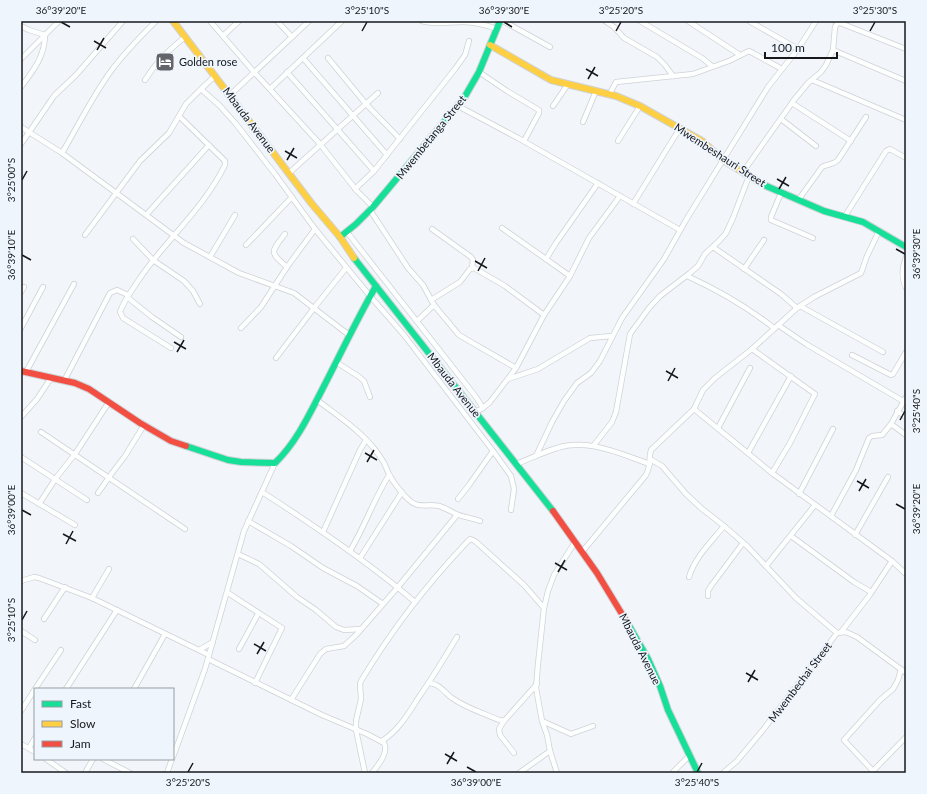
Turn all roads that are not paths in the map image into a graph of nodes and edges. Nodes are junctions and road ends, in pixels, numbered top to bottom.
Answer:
1 (59, 21) edge
2 (123, 21) edge
3 (156, 21) edge
4 (173, 21) edge
5 (210, 21) edge
6 (239, 21) edge
7 (277, 21) edge
8 (309, 21) edge
9 (342, 21) edge
10 (422, 21) edge
11 (502, 21) edge
12 (605, 21) edge
13 (640, 21) edge
14 (688, 21) edge
15 (749, 21) edge
16 (816, 21) edge
17 (837, 21) edge
18 (21, 26) edge
19 (497, 29) junction
20 (45, 35) junction
21 (223, 36) junction
22 (185, 37) junction
23 (292, 37) junction
24 (469, 41) dead end
25 (490, 45) junction
26 (550, 47) dead end
27 (798, 49) junction
28 (906, 49) edge
29 (833, 50) junction
30 (740, 55) junction
31 (303, 58) junction
32 (328, 58) dead end
33 (21, 59) edge
34 (712, 66) junction
35 (782, 69) junction
36 (254, 72) junction
37 (286, 72) junction
38 (479, 72) junction
39 (215, 76) junction
40 (673, 76) junction
41 (145, 80) dead end
42 (812, 80) junction
43 (906, 81) edge
44 (568, 84) junction
45 (21, 87) edge
46 (201, 89) junction
47 (270, 89) junction
48 (596, 91) junction
49 (378, 93) dead end
50 (230, 95) junction
51 (609, 95) junction
52 (792, 103) junction
53 (366, 104) junction
54 (458, 106) junction
55 (553, 106) dead end
56 (640, 106) junction
57 (353, 115) junction
58 (179, 116) junction
59 (866, 117) dead end
60 (781, 119) junction
61 (906, 120) edge
62 (583, 122) dead end
63 (21, 126) edge
64 (680, 128) junction
65 (337, 130) junction
66 (29, 132) junction
67 (400, 140) junction
68 (618, 140) dead end
69 (524, 141) junction
70 (851, 141) junction
71 (21, 144) edge
72 (320, 144) junction
73 (209, 145) junction
74 (816, 146) dead end
75 (62, 153) junction
76 (387, 155) junction
77 (906, 158) edge
78 (723, 160) junction
79 (374, 171) junction
80 (743, 172) junction
81 (289, 173) junction
82 (749, 176) junction
83 (598, 183) junction
84 (355, 189) junction
85 (117, 193) junction
86 (781, 193) junction
87 (620, 196) junction
88 (292, 197) junction
89 (799, 200) junction
90 (633, 204) junction
91 (372, 209) junction
92 (147, 214) junction
93 (235, 215) dead end
94 (845, 216) junction
95 (502, 228) dead end
96 (315, 229) junction
97 (432, 229) dead end
98 (680, 230) junction
99 (879, 231) junction
100 (346, 232) junction
101 (285, 234) dead end
102 (85, 235) dead end
103 (175, 236) junction
104 (340, 237) junction
105 (813, 238) dead end
106 (133, 239) dead end
107 (764, 240) dead end
108 (246, 245) dead end
109 (713, 247) junction
110 (906, 248) edge
111 (210, 257) junction
112 (906, 257) edge
113 (153, 260) junction
114 (546, 260) junction
115 (287, 267) junction
116 (346, 268) junction
117 (472, 268) junction
118 (744, 269) junction
119 (570, 276) junction
120 (687, 276) junction
121 (74, 284) dead end
122 (275, 285) junction
123 (24, 286) dead end
124 (376, 286) junction
125 (43, 287) dead end
126 (906, 288) edge
127 (21, 292) edge
128 (128, 296) junction
129 (370, 296) junction
130 (433, 303) junction
131 (200, 304) dead end
132 (798, 307) junction
133 (314, 308) junction
134 (544, 315) junction
135 (417, 321) junction
136 (776, 327) junction
137 (21, 328) edge
138 (241, 328) dead end
139 (349, 335) junction
140 (181, 336) dead end
141 (612, 336) junction
142 (171, 348) dead end
143 (752, 349) junction
144 (883, 352) dead end
145 (906, 352) edge
146 (852, 355) dead end
147 (276, 358) dead end
148 (336, 362) junction
149 (516, 368) junction
150 (750, 368) dead end
151 (23, 371) edge
152 (791, 376) junction
153 (51, 378) junction
154 (508, 379) junction
155 (64, 381) junction
156 (370, 397) dead end
157 (906, 397) edge
158 (317, 400) junction
159 (903, 401) junction
160 (109, 402) junction
161 (483, 408) junction
162 (694, 408) junction
163 (475, 412) junction
164 (897, 412) junction
165 (21, 417) edge
166 (906, 417) edge
167 (891, 424) junction
168 (144, 425) junction
169 (718, 428) junction
170 (833, 429) dead end
171 (41, 432) dead end
172 (906, 435) edge
173 (366, 440) junction
174 (594, 445) junction
175 (493, 451) junction
176 (748, 453) junction
177 (75, 454) junction
178 (536, 456) junction
179 (21, 457) edge
180 (650, 461) junction
181 (275, 463) junction
182 (516, 464) junction
183 (772, 473) junction
184 (389, 475) junction
185 (888, 476) dead end
186 (109, 477) junction
187 (56, 478) junction
188 (262, 492) junction
189 (402, 492) junction
190 (21, 493) edge
191 (98, 494) dead end
192 (799, 494) junction
193 (458, 498) dead end
194 (87, 500) dead end
195 (39, 504) junction
196 (815, 505) junction
197 (511, 510) dead end
198 (457, 515) junction
199 (831, 516) junction
200 (248, 521) junction
201 (480, 521) dead end
202 (75, 525) dead end
203 (724, 526) junction
204 (185, 529) dead end
205 (323, 532) junction
206 (855, 535) junction
207 (790, 536) junction
208 (574, 542) junction
209 (743, 543) junction
210 (350, 551) junction
211 (582, 552) junction
212 (238, 554) junction
213 (360, 558) junction
214 (892, 561) junction
215 (766, 566) junction
216 (109, 569) dead end
217 (906, 574) edge
218 (689, 577) dead end
219 (21, 580) edge
220 (65, 586) junction
221 (398, 587) junction
222 (871, 592) junction
223 (228, 593) junction
224 (708, 596) dead end
225 (92, 598) junction
226 (415, 602) junction
227 (383, 604) junction
228 (544, 608) junction
229 (117, 610) junction
230 (258, 614) junction
231 (44, 619) dead end
232 (361, 629) junction
233 (21, 631) edge
234 (839, 632) junction
235 (165, 634) junction
236 (457, 636) dead end
237 (35, 640) dead end
238 (213, 642) junction
239 (239, 649) dead end
240 (61, 650) dead end
241 (199, 650) junction
242 (209, 657) junction
243 (901, 668) junction
244 (906, 673) edge
245 (429, 682) junction
246 (255, 683) junction
247 (536, 684) junction
248 (36, 688) edge
249 (67, 688) edge
250 (135, 688) edge
251 (34, 691) edge
252 (291, 700) junction
253 (21, 711) edge
254 (504, 721) junction
255 (542, 721) junction
256 (594, 726) dead end
257 (356, 730) junction
258 (906, 737) edge
259 (34, 739) edge
260 (382, 741) junction
261 (21, 744) edge
262 (28, 748) junction
263 (34, 751) edge
264 (550, 751) junction
265 (514, 753) dead end
266 (174, 755) edge
267 (690, 755) junction
268 (47, 760) edge
269 (92, 760) edge
270 (105, 760) edge
271 (172, 760) edge
272 (168, 772) edge
273 (872, 772) edge
274 (66, 773) edge
275 (85, 773) edge
276 (130, 773) edge
277 (365, 773) edge
278 (372, 773) edge
279 (519, 773) edge
280 (557, 773) edge
281 (672, 773) edge
282 (698, 773) edge
283 (723, 773) edge

1 - 20 street
2 - 66 street
3 - 75 street
4 - 22 street, Mbauda Avenue
5 - 21 street
6 - 21 street
7 - 23 street
8 - 23 street
9 - 31 street
10 - 19 street
11 - 19 street, Mwembetanga Street
11 - 26 street
12 - 40 street
13 - 34 street
14 - 30 street
15 - 27 street
16 - 27 street
17 - 28 street
17 - 29 street
18 - 20 street
19 - 25 street, Mwembetanga Street
20 - 33 street
20 - 45 street
21 - 36 street
22 - 39 street, Mbauda Avenue
22 - 41 street
23 - 36 street
24 - 67 street
25 - 38 street, Mwembetanga Street
25 - 44 street, Mwembeshauri Street
27 - 35 street
29 - 42 street
29 - 43 street
30 - 34 street
30 - 35 street
31 - 37 street
31 - 57 street
32 - 53 street
34 - 40 street
35 - 78 street
36 - 47 street
36 - 50 street
37 - 47 street
37 - 65 street
38 - 54 street, Mwembetanga Street
38 - 69 street
39 - 46 street
39 - 50 street, Mbauda Avenue
40 - 51 street
42 - 52 street
42 - 61 street
44 - 48 street, Mwembeshauri Street
44 - 55 street
46 - 58 street
46 - 88 street
47 - 72 street
48 - 51 street, Mwembeshauri Street
48 - 62 street
49 - 53 street
50 - 81 street, Mbauda Avenue
51 - 56 street, Mwembeshauri Street
52 - 60 street
52 - 70 street
53 - 57 street
53 - 67 street
54 - 69 street
54 - 91 street, Mwembetanga Street
56 - 64 street, Mwembeshauri Street
56 - 68 street
57 - 65 street
57 - 76 street
58 - 73 street
58 - 85 street
59 - 70 street
60 - 74 street
60 - 80 street
63 - 66 street
64 - 78 street, Mwembeshauri Street
64 - 90 street
65 - 72 street
65 - 79 street
66 - 71 street
66 - 75 street
67 - 76 street
69 - 83 street
70 - 89 street
72 - 81 street
72 - 84 street
73 - 92 street
73 - 103 street
75 - 85 street
76 - 79 street
77 - 94 street
78 - 80 street, Mwembeshauri Street
78 - 98 street
79 - 84 street
80 - 82 street, Mwembeshauri Street
81 - 104 street, Mbauda Avenue
82 - 86 street, Mwembeshauri Street
82 - 109 street
83 - 87 street
83 - 114 street
84 - 91 street
85 - 92 street
85 - 102 street
86 - 89 street, Mwembeshauri Street
86 - 105 street
87 - 90 street
87 - 119 street
88 - 96 street
88 - 108 street
89 - 94 street, Mwembeshauri Street
90 - 98 street
91 - 100 street, Mwembetanga Street
91 - 130 street
92 - 103 street
93 - 111 street
94 - 99 street, Mwembeshauri Street
95 - 114 street
96 - 115 street
96 - 116 street
97 - 117 street
98 - 141 street
99 - 110 street, Mwembeshauri Street
99 - 132 street
100 - 104 street, Mwembetanga Street
100 - 135 street
101 - 115 street
103 - 111 street
103 - 113 street
104 - 124 street, Mbauda Avenue
106 - 113 street
107 - 118 street
109 - 118 street
109 - 120 street
111 - 122 street
112 - 126 street
113 - 128 street
113 - 131 street
114 - 119 street
115 - 122 street
116 - 129 street
116 - 133 street
117 - 130 street
117 - 134 street
118 - 132 street
119 - 134 street
120 - 136 street
120 - 174 street
121 - 151 street
122 - 133 street
122 - 138 street
123 - 127 street
124 - 129 street
124 - 163 street, Mbauda Avenue
125 - 137 street
128 - 140 street
128 - 142 street
128 - 155 street
129 - 139 street
129 - 175 street
130 - 135 street
130 - 149 street
132 - 136 street
132 - 144 street
133 - 139 street
133 - 147 street
134 - 149 street
135 - 161 street
136 - 143 street
136 - 159 street
139 - 148 street
141 - 154 street
141 - 178 street
143 - 152 street
143 - 162 street
145 - 146 street
148 - 156 street
148 - 158 street
149 - 154 street
150 - 169 street
151 - 153 street
152 - 176 street
152 - 183 street
153 - 155 street
153 - 165 street
154 - 161 street
155 - 160 street
157 - 159 street
158 - 173 street
158 - 181 street
159 - 164 street
160 - 168 street
160 - 177 street
161 - 163 street
162 - 169 street
162 - 180 street
163 - 182 street, Mbauda Avenue
164 - 166 street
164 - 167 street
167 - 172 street
167 - 199 street
168 - 181 street
168 - 186 street
169 - 176 street
170 - 192 street
171 - 177 street
173 - 184 street
173 - 205 street
174 - 178 street
174 - 180 street
175 - 193 street
175 - 197 street
176 - 183 street
177 - 186 street
177 - 187 street
178 - 182 street
179 - 187 street
180 - 203 street
180 - 211 street
181 - 188 street
182 - 208 street, Mbauda Avenue
183 - 192 street
184 - 189 street
184 - 210 street
185 - 206 street
186 - 191 street
186 - 204 street
187 - 194 street
187 - 195 street
188 - 200 street
188 - 205 street
189 - 198 street
189 - 213 street
190 - 195 street
192 - 196 street
195 - 202 street
196 - 199 street
196 - 207 street
198 - 201 street
198 - 221 street
199 - 206 street
200 - 212 street
200 - 227 street
203 - 209 street
203 - 218 street
205 - 210 street
206 - 214 street
207 - 215 street
207 - 222 street
208 - 211 street, Mbauda Avenue
208 - 228 street
209 - 215 street
209 - 224 street
210 - 213 street
211 - 267 street, Mbauda Avenue
212 - 223 street
212 - 232 street
213 - 221 street
214 - 217 street
214 - 222 street, Mwembechai Street
215 - 234 street
216 - 225 street
219 - 220 street
220 - 225 street
220 - 231 street
221 - 226 street
221 - 227 street
222 - 234 street, Mwembechai Street
223 - 230 street
223 - 238 street
225 - 229 street
226 - 228 street
226 - 257 street
227 - 232 street
228 - 247 street
229 - 235 street
229 - 249 street
230 - 239 street
230 - 246 street
232 - 252 street
233 - 237 street
234 - 243 street
234 - 283 street, Mwembechai Street
235 - 241 street
235 - 250 street
236 - 245 street
238 - 241 street
238 - 242 street
240 - 248 street
241 - 242 street
242 - 246 street
242 - 266 street
243 - 244 street
243 - 273 street
245 - 254 street
245 - 260 street
246 - 252 street
247 - 254 street
247 - 255 street
251 - 253 street
252 - 257 street
254 - 265 street
255 - 256 street
255 - 264 street
257 - 260 street
257 - 277 street
258 - 273 street
259 - 262 street
260 - 278 street
261 - 262 street
262 - 263 street
264 - 279 street
264 - 280 street
267 - 281 street
267 - 282 street, Mbauda Avenue
268 - 274 street
269 - 275 street
270 - 276 street
271 - 272 street

